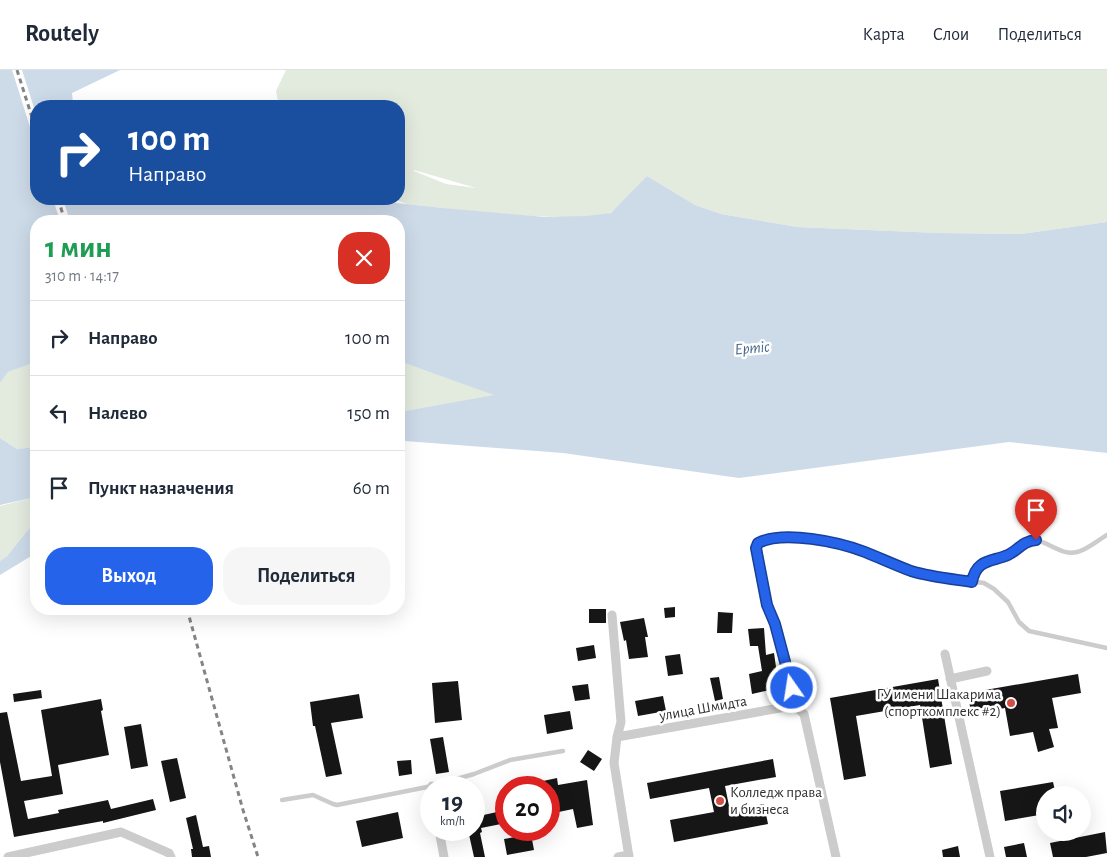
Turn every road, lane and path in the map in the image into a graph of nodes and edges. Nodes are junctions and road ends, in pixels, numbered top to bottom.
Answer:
1 (1107, 535) edge
2 (972, 582) junction
3 (612, 615) dead end
4 (1107, 648) edge
5 (945, 654) dead end
6 (987, 671) dead end
7 (950, 679) junction
8 (796, 707) junction
9 (617, 737) junction
10 (564, 751) dead end
11 (468, 776) edge
12 (420, 789) edge
13 (282, 800) dead end
14 (441, 841) edge
15 (629, 856) edge
16 (8, 857) edge
17 (171, 857) edge
18 (444, 857) edge
19 (618, 857) edge
20 (836, 857) edge
21 (990, 857) edge

1 - 2 lane
2 - 4 lane
2 - 8 lane
3 - 9 street
5 - 7 street
6 - 7 street
7 - 21 street
8 - 9 street, улица Шмидта
8 - 20 street
9 - 15 street
10 - 11 lane
12 - 13 lane
14 - 18 street
15 - 19 street
16 - 17 street

